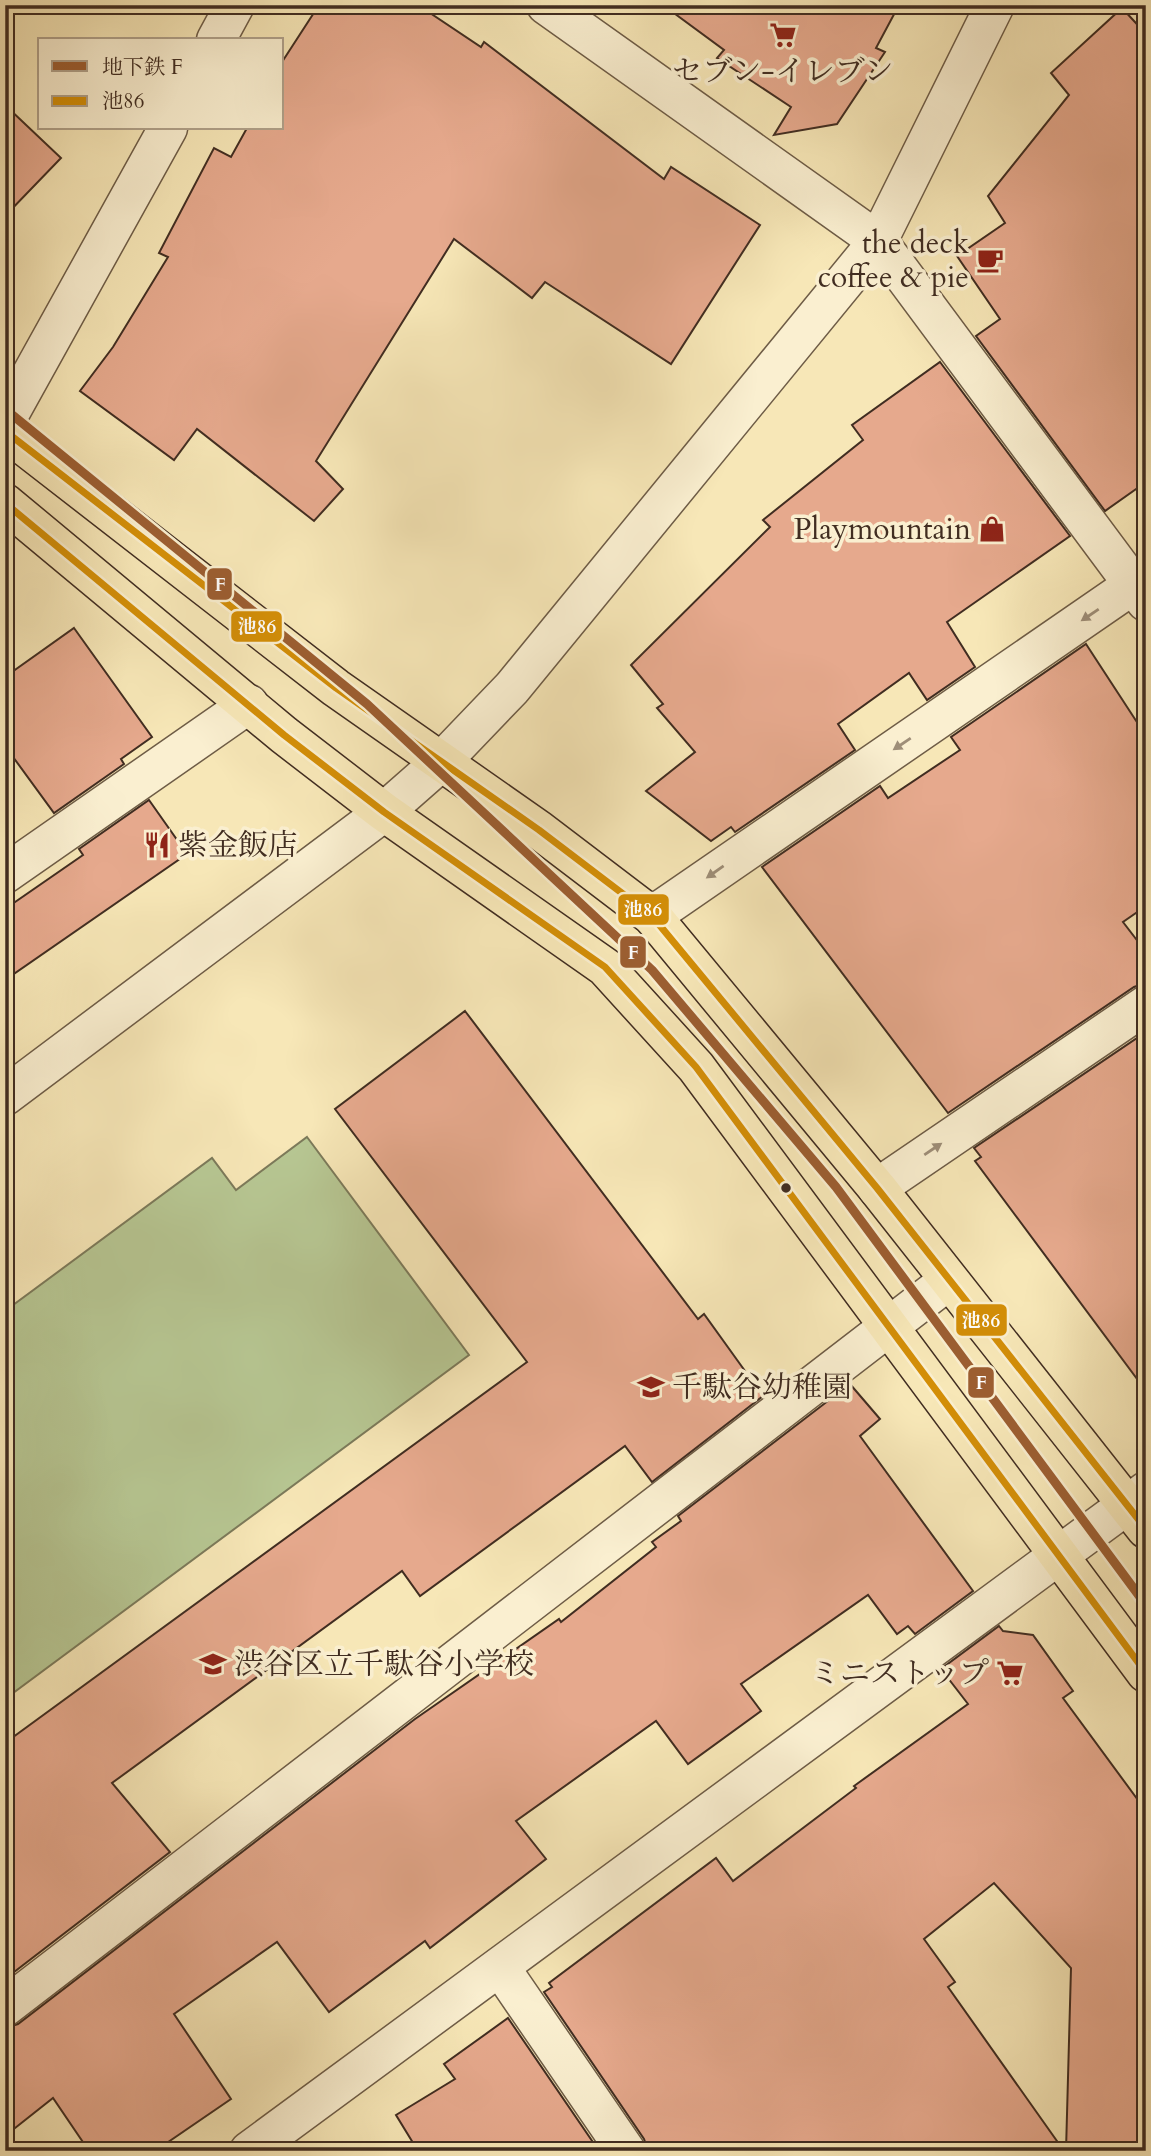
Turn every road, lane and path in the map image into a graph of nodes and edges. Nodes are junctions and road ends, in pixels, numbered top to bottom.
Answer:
1 (235, 5) edge
2 (546, 5) edge
3 (995, 5) edge
4 (217, 38) edge
5 (167, 130) edge
6 (878, 241) junction
7 (5, 422) edge
8 (5, 431) edge
9 (5, 503) edge
10 (1142, 587) edge
11 (249, 704) junction
12 (442, 761) junction
13 (384, 812) junction
14 (5, 874) edge
15 (652, 916) junction
16 (1146, 1005) edge
17 (5, 1096) edge
18 (877, 1188) junction
19 (948, 1281) junction
20 (888, 1326) junction
21 (1140, 1508) edge
22 (1059, 1555) junction
23 (1146, 1673) edge
24 (500, 1967) junction
25 (5, 2007) edge
26 (248, 2151) edge
27 (626, 2151) edge

1 - 4 street
2 - 6 street
3 - 6 street
5 - 7 street
6 - 10 street
6 - 12 street
8 - 12 main road
9 - 11 main road
10 -> 15 street
11 - 13 main road
11 - 14 street
12 - 13 street
12 - 15 main road
13 - 17 street
13 - 20 main road
15 - 18 main road
18 -> 16 street
18 - 19 main road
19 - 20 street
19 - 21 main road
20 - 22 main road
20 - 25 street
21 - 22 street
22 - 23 main road
22 - 24 street
24 - 26 street
24 - 27 street

